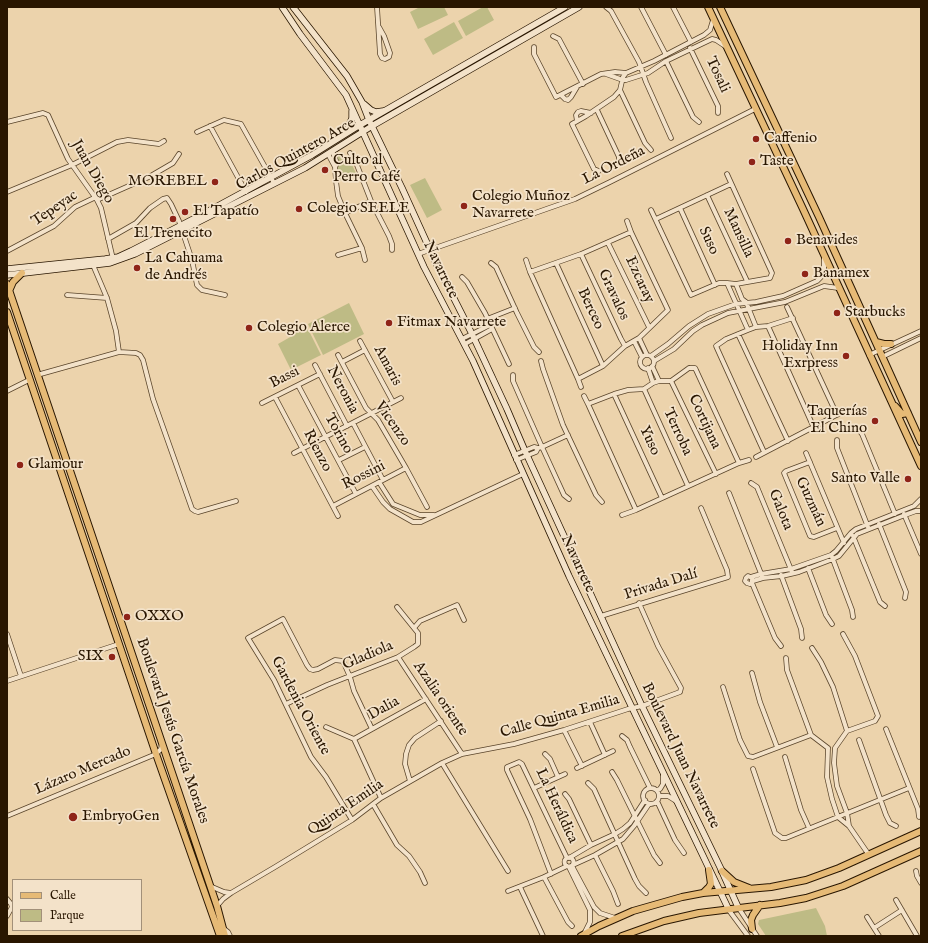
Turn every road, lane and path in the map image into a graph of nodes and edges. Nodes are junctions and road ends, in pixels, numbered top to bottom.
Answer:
1 (282, 7) edge
2 (293, 7) edge
3 (377, 7) edge
4 (565, 7) edge
5 (579, 7) edge
6 (606, 7) edge
7 (642, 7) edge
8 (673, 7) edge
9 (708, 7) edge
10 (720, 7) edge
11 (713, 19) junction
12 (379, 27) junction
13 (553, 36) dead end
14 (690, 43) junction
15 (534, 47) dead end
16 (727, 47) junction
17 (691, 49) junction
18 (489, 52) junction
19 (666, 55) junction
20 (666, 61) junction
21 (641, 67) junction
22 (461, 68) junction
23 (470, 69) junction
24 (626, 73) junction
25 (606, 74) junction
26 (643, 74) junction
27 (622, 80) junction
28 (755, 80) junction
29 (743, 82) junction
30 (583, 84) junction
31 (443, 85) junction
32 (577, 87) junction
33 (620, 90) junction
34 (561, 95) junction
35 (362, 102) junction
36 (352, 109) junction
37 (756, 109) junction
38 (597, 110) junction
39 (385, 111) junction
40 (592, 113) junction
41 (718, 113) dead end
42 (369, 120) junction
43 (577, 121) junction
44 (7, 122) edge
45 (699, 122) dead end
46 (360, 125) junction
47 (210, 126) junction
48 (372, 126) junction
49 (197, 132) dead end
50 (363, 132) junction
51 (346, 133) junction
52 (671, 138) dead end
53 (164, 141) dead end
54 (652, 150) dead end
55 (350, 153) dead end
56 (179, 154) dead end
57 (332, 155) junction
58 (619, 162) dead end
59 (72, 165) junction
60 (599, 171) dead end
61 (727, 174) dead end
62 (270, 177) junction
63 (274, 183) junction
64 (731, 184) junction
65 (245, 191) junction
66 (7, 192) edge
67 (707, 195) junction
68 (96, 198) junction
69 (247, 198) junction
70 (371, 201) junction
71 (680, 208) junction
72 (803, 209) junction
73 (651, 210) dead end
74 (345, 213) junction
75 (820, 217) junction
76 (656, 219) junction
77 (627, 221) dead end
78 (182, 228) junction
79 (631, 232) junction
80 (108, 239) junction
81 (608, 242) junction
82 (362, 248) junction
83 (392, 250) dead end
84 (430, 250) junction
85 (7, 251) edge
86 (418, 254) junction
87 (581, 254) junction
88 (338, 255) dead end
89 (824, 258) junction
90 (114, 260) junction
91 (365, 260) dead end
92 (526, 260) dead end
93 (556, 262) junction
94 (491, 263) dead end
95 (93, 265) junction
96 (54, 267) junction
97 (7, 269) edge
98 (530, 272) junction
99 (22, 273) junction
100 (7, 275) edge
101 (462, 277) dead end
102 (747, 281) junction
103 (727, 282) junction
104 (736, 284) junction
105 (715, 285) junction
106 (8, 288) edge
107 (838, 288) junction
108 (67, 295) dead end
109 (225, 295) dead end
110 (783, 296) junction
111 (107, 298) junction
112 (746, 302) junction
113 (785, 302) junction
114 (736, 304) junction
115 (787, 307) dead end
116 (515, 308) junction
117 (748, 309) junction
118 (739, 311) junction
119 (7, 312) edge
120 (793, 318) junction
121 (487, 319) junction
122 (689, 326) junction
123 (768, 326) junction
124 (491, 327) junction
125 (649, 327) junction
126 (756, 327) junction
127 (748, 330) junction
128 (694, 331) junction
129 (921, 331) edge
130 (738, 334) junction
131 (473, 336) junction
132 (638, 338) junction
133 (921, 338) edge
134 (360, 341) dead end
135 (634, 341) junction
136 (463, 342) junction
137 (876, 342) junction
138 (891, 344) junction
139 (625, 346) junction
140 (365, 350) junction
141 (120, 352) junction
142 (538, 352) dead end
143 (881, 354) junction
144 (338, 355) dead end
145 (649, 355) junction
146 (869, 355) junction
147 (642, 357) junction
148 (342, 362) junction
149 (541, 362) dead end
150 (653, 363) junction
151 (508, 364) dead end
152 (315, 365) dead end
153 (603, 366) junction
154 (648, 368) junction
155 (320, 374) junction
156 (37, 375) junction
157 (513, 375) dead end
158 (578, 379) junction
159 (658, 379) junction
160 (29, 380) junction
161 (672, 381) junction
162 (652, 382) junction
163 (298, 386) junction
164 (581, 387) dead end
165 (644, 389) junction
166 (7, 391) edge
167 (614, 394) junction
168 (584, 396) dead end
169 (275, 397) junction
170 (401, 398) dead end
171 (393, 402) junction
172 (262, 403) dead end
173 (588, 404) junction
174 (892, 404) junction
175 (846, 410) dead end
176 (908, 413) junction
177 (370, 414) junction
178 (837, 415) junction
179 (353, 423) junction
180 (902, 425) junction
181 (347, 426) junction
182 (814, 428) junction
183 (858, 430) dead end
184 (917, 433) junction
185 (568, 435) junction
186 (326, 438) junction
187 (837, 440) dead end
188 (788, 441) junction
189 (921, 442) edge
190 (365, 447) junction
191 (540, 447) junction
192 (303, 449) junction
193 (764, 452) junction
194 (294, 453) dead end
195 (526, 453) junction
196 (806, 453) dead end
197 (756, 457) dead end
198 (515, 458) junction
199 (339, 460) junction
200 (749, 460) dead end
201 (810, 462) junction
202 (739, 463) junction
203 (921, 466) edge
204 (406, 468) junction
205 (523, 474) junction
206 (716, 474) junction
207 (381, 481) junction
208 (751, 483) dead end
209 (372, 486) junction
210 (688, 486) junction
211 (729, 493) dead end
212 (356, 494) junction
213 (569, 498) dead end
214 (662, 498) junction
215 (921, 499) edge
216 (236, 501) dead end
217 (602, 502) dead end
218 (393, 504) junction
219 (333, 506) junction
220 (914, 506) junction
221 (427, 507) dead end
222 (701, 508) dead end
223 (390, 509) junction
224 (636, 510) junction
225 (919, 511) edge
226 (904, 512) junction
227 (895, 513) junction
228 (435, 515) junction
229 (622, 515) dead end
230 (338, 516) dead end
231 (897, 518) junction
232 (878, 523) junction
233 (868, 526) junction
234 (837, 528) junction
235 (852, 535) junction
236 (843, 542) junction
237 (846, 546) junction
238 (921, 554) edge
239 (832, 557) junction
240 (807, 564) junction
241 (808, 569) junction
242 (780, 571) junction
243 (792, 572) junction
244 (762, 576) junction
245 (782, 576) junction
246 (905, 598) dead end
247 (639, 603) junction
248 (885, 606) dead end
249 (398, 607) dead end
250 (118, 612) junction
251 (109, 615) junction
252 (601, 616) junction
253 (853, 617) dead end
254 (464, 620) dead end
255 (590, 620) joint
256 (832, 624) dead end
257 (414, 628) junction
258 (7, 634) edge
259 (844, 634) dead end
260 (802, 638) dead end
261 (119, 644) junction
262 (781, 646) dead end
263 (812, 648) dead end
264 (398, 657) junction
265 (786, 658) dead end
266 (752, 673) dead end
267 (21, 676) junction
268 (350, 677) junction
269 (7, 681) edge
270 (723, 687) dead end
271 (426, 699) junction
272 (286, 704) junction
273 (642, 706) junction
274 (631, 708) junction
275 (441, 722) junction
276 (590, 722) junction
277 (326, 727) dead end
278 (372, 729) junction
279 (886, 729) dead end
280 (564, 730) junction
281 (846, 731) junction
282 (811, 735) junction
283 (622, 736) dead end
284 (354, 739) junction
285 (859, 740) dead end
286 (162, 743) junction
287 (777, 747) junction
288 (496, 748) joint
289 (828, 748) junction
290 (835, 748) junction
291 (614, 751) dead end
292 (156, 754) junction
293 (462, 754) junction
294 (545, 754) dead end
295 (605, 755) junction
296 (785, 757) dead end
297 (442, 763) junction
298 (753, 769) dead end
299 (612, 772) dead end
300 (565, 774) dead end
301 (663, 774) junction
302 (558, 776) junction
303 (410, 781) junction
304 (588, 783) dead end
305 (534, 788) junction
306 (650, 788) junction
307 (909, 788) junction
308 (657, 790) junction
309 (565, 794) dead end
310 (659, 796) junction
311 (381, 798) junction
312 (644, 800) junction
313 (880, 800) junction
314 (657, 801) junction
315 (676, 802) junction
316 (373, 804) junction
317 (649, 804) junction
318 (847, 814) junction
319 (7, 816) edge
320 (634, 816) junction
321 (838, 817) junction
322 (918, 817) dead end
323 (352, 820) junction
324 (637, 822) junction
325 (849, 826) junction
326 (896, 826) dead end
327 (809, 828) junction
328 (921, 831) edge
329 (615, 834) junction
330 (619, 842) junction
331 (591, 845) junction
332 (921, 851) edge
333 (684, 853) dead end
334 (596, 855) junction
335 (869, 855) junction
336 (568, 858) junction
337 (660, 863) dead end
338 (570, 866) junction
339 (709, 870) junction
340 (508, 871) dead end
341 (916, 871) dead end
342 (723, 873) junction
343 (551, 874) junction
344 (544, 877) junction
345 (713, 878) junction
346 (425, 883) dead end
347 (921, 883) edge
348 (210, 886) junction
349 (520, 887) junction
350 (752, 889) junction
351 (508, 891) dead end
352 (730, 891) junction
353 (720, 892) junction
354 (231, 893) junction
355 (646, 893) dead end
356 (703, 893) junction
357 (7, 900) edge
358 (896, 900) dead end
359 (618, 904) dead end
360 (760, 905) junction
361 (217, 906) junction
362 (738, 907) junction
363 (728, 908) junction
364 (596, 910) junction
365 (902, 910) junction
366 (590, 913) junction
367 (7, 916) edge
368 (867, 917) dead end
369 (616, 918) junction
370 (572, 926) dead end
371 (874, 928) junction
372 (752, 929) junction
373 (220, 933) edge
374 (582, 935) edge
375 (226, 936) edge
376 (230, 936) edge
377 (543, 936) edge
378 (622, 936) edge
379 (748, 936) edge
380 (758, 936) edge
381 (879, 936) edge
382 (917, 936) edge

1 - 36 main road, Navarrete
2 - 35 main road, Navarrete
3 - 12 street
4 - 18 main road, Carlos Quintero Arce
5 - 23 main road, Carlos Quintero Arce
6 - 21 street
7 - 19 street
8 - 14 street, Tosali
9 - 11 main road
10 - 28 main road
11 - 14 street
11 - 16 main road
12 - 12 street
13 - 30 street
14 - 17 street, Tosali
14 - 19 street
15 - 34 street
16 - 17 street
16 - 29 main road
17 - 20 street
17 - 41 street, Tosali
18 - 22 main road, Carlos Quintero Arce
18 - 23 main road
19 - 21 street
20 - 26 street
20 - 45 street
21 - 24 street
21 - 26 street
22 - 31 main road
22 - 39 main road, Carlos Quintero Arce
23 - 31 main road, Carlos Quintero Arce
24 - 25 street
24 - 27 street
25 - 27 street
25 - 30 street
26 - 27 street
26 - 52 street
27 - 33 street
28 - 29 main road
28 - 75 main road
29 - 37 main road
30 - 32 street
31 - 48 main road, Carlos Quintero Arce
32 - 34 street
32 - 34 street
33 - 38 street
33 - 54 street
35 - 39 main road
35 - 42 main road, Navarrete
36 - 46 main road, Navarrete
36 - 51 main road
37 - 72 main road
37 - 84 street, La Ordeña
38 - 40 street
38 - 58 street
39 - 42 main road, Carlos Quintero Arce
40 - 43 street
40 - 43 street
42 - 46 main road, Carlos Quintero Arce
42 - 48 main road, Navarrete
43 - 60 street
44 - 59 street, Juan Diego
46 - 50 main road, Navarrete
46 - 51 main road, Carlos Quintero Arce
47 - 49 street
47 - 62 street
47 - 65 street
48 - 50 main road, Carlos Quintero Arce
48 - 84 main road, Navarrete
50 - 57 main road, Carlos Quintero Arce
50 - 86 main road, Navarrete
51 - 62 main road, Carlos Quintero Arce
53 - 59 street
55 - 70 street
56 - 68 street, Tepeyac
57 - 63 main road, Carlos Quintero Arce
57 - 74 street
59 - 66 street
59 - 68 street, Juan Diego
61 - 64 street
62 - 63 street
62 - 65 main road, Carlos Quintero Arce
63 - 69 main road, Carlos Quintero Arce
64 - 67 street
64 - 102 street
65 - 69 street
65 - 78 main road, Carlos Quintero Arce
67 - 71 street
67 - 102 street, Mansilla
68 - 80 street, Juan Diego
68 - 85 street, Tepeyac
69 - 78 main road, Carlos Quintero Arce
70 - 74 street
70 - 83 street
71 - 76 street
71 - 105 street, Suso
72 - 75 main road
72 - 89 main road
73 - 76 street
74 - 82 street
75 - 137 main road
76 - 105 street
77 - 79 street
78 - 80 street
78 - 90 main road, Carlos Quintero Arce
78 - 109 street
79 - 81 street
79 - 125 street
80 - 90 street, Juan Diego
81 - 87 street
81 - 125 street, Ezcaray
82 - 88 street
82 - 91 street
84 - 86 street, La Ordeña
84 - 131 main road, Navarrete
86 - 136 main road, Navarrete
87 - 93 street
87 - 139 street, Gravalos
89 - 107 main road
89 - 110 street
90 - 95 main road, Carlos Quintero Arce
90 - 96 main road, Carlos Quintero Arce
92 - 98 street
93 - 98 street
93 - 153 street, Berceo
94 - 116 street
95 - 96 main road, Carlos Quintero Arce
95 - 111 street
96 - 97 main road, Carlos Quintero Arce
96 - 99 main road, Carlos Quintero Arce
98 - 158 street
99 - 100 main road, Carlos Quintero Arce
99 - 106 main road
101 - 121 street
102 - 104 street
103 - 104 street
103 - 105 street
103 - 114 street
104 - 112 street
106 - 156 main road, Boulevard Jesús García Morales
107 - 113 street
107 - 146 main road
108 - 111 street
110 - 112 street
110 - 113 street
111 - 141 street
112 - 114 street
112 - 117 street
113 - 117 street
114 - 118 street
114 - 122 street
115 - 120 street
116 - 121 street
116 - 142 street
117 - 118 street
117 - 126 street
118 - 127 street
118 - 128 street
119 - 160 main road, Boulevard Jesús García Morales
120 - 123 street
120 - 178 street
121 - 124 street
122 - 128 street
122 - 145 street
123 - 126 street
123 - 182 street
124 - 131 street
124 - 151 street
125 - 132 street
126 - 127 street
127 - 130 street
128 - 150 street
129 - 138 street
130 - 188 street
130 - 193 street
131 - 136 street
131 - 195 main road, Navarrete
132 - 135 street
132 - 145 street
133 - 143 street
134 - 140 street, Amaris
135 - 139 street
135 - 147 street
136 - 198 main road, Navarrete
137 - 138 main road
137 - 143 main road
138 - 143 street
139 - 153 street
140 - 148 street
140 - 171 street, Amaris
141 - 156 street
141 - 216 street
143 - 146 street
143 - 176 main road
144 - 148 street, Vicenzo
145 - 147 street
145 - 150 street
146 - 174 main road
147 - 154 street
148 - 177 street, Vicenzo
149 - 185 street
150 - 154 street
150 - 159 street
152 - 155 street, Neronia
153 - 158 street
154 - 162 street
155 - 163 street, Bassi
155 - 181 street, Neronia
156 - 250 main road, Boulevard Jesús García Morales
157 - 191 street
158 - 164 street
159 - 161 street
159 - 162 street
160 - 166 street
160 - 251 main road, Boulevard Jesús García Morales
161 - 202 street
161 - 206 street, Cortijana
162 - 165 street
163 - 169 street, Bassi
163 - 186 street, Torino
165 - 167 street
165 - 210 street, Terroba
167 - 173 street
167 - 214 street, Yuso
168 - 173 street
169 - 172 street, Bassi
169 - 192 street, Rienzo
170 - 171 street
171 - 177 street
173 - 224 street
174 - 176 main road
174 - 180 main road
175 - 178 street
176 - 184 main road
177 - 179 street
177 - 204 street, Vicenzo
178 - 182 street
179 - 181 street
179 - 190 street, Neronia
180 - 184 main road
180 - 203 main road
181 - 186 street
182 - 188 street
183 - 227 street
184 - 189 main road
185 - 191 street
185 - 217 street
186 - 192 street
186 - 199 street, Torino
187 - 233 street
188 - 193 street
190 - 199 street
190 - 207 street, Neronia
191 - 195 street
191 - 213 street
192 - 194 street
192 - 219 street, Rienzo
193 - 197 street
195 - 198 street
195 - 252 main road, Navarrete
196 - 201 street
198 - 205 main road, Navarrete
199 - 212 street, Torino
200 - 202 street
201 - 234 street, Guzmán
201 - 234 street, Guzmán
202 - 206 street
204 - 207 street, Rossini
204 - 221 street, Vicenzo
205 - 228 street
205 - 255 main road, Navarrete
206 - 210 street
207 - 209 street, Rossini
207 - 218 street, Neronia
208 - 243 street, Galota
209 - 212 street, Rossini
209 - 223 street
210 - 214 street
211 - 244 street
212 - 219 street, Rossini
214 - 224 street
215 - 220 street
218 - 223 street
218 - 228 street
219 - 230 street, Rienzo
220 - 225 street
220 - 226 street
222 - 247 street, Privada Dalí
223 - 228 street
224 - 229 street
225 - 226 street
226 - 227 street
226 - 231 street
226 - 238 street
227 - 231 street
227 - 232 street
231 - 232 street
232 - 233 street
232 - 246 street
233 - 235 street
234 - 236 street
235 - 236 street
235 - 237 street
235 - 248 street
236 - 237 street
236 - 239 street
237 - 239 street
239 - 240 street
239 - 241 street
239 - 253 street
240 - 241 street
240 - 243 street
241 - 243 street
241 - 256 street
242 - 243 street
242 - 244 street
242 - 245 street
243 - 245 street
244 - 245 street
244 - 262 street
245 - 260 street
247 - 252 street, Privada Dalí
247 - 273 street, Calle Quinta Emilia
249 - 257 street
250 - 251 main road
250 - 286 main road, Boulevard Jesús García Morales
251 - 261 main road, Boulevard Jesús García Morales
252 - 273 main road, Boulevard Juan Navarrete
254 - 257 street
255 - 274 main road, Boulevard Juan Navarrete
257 - 264 street, Gladiola
258 - 267 street
259 - 281 street
261 - 267 street
261 - 292 main road, Boulevard Jesús García Morales
263 - 281 street
264 - 268 street, Gladiola
264 - 271 street, Azalia oriente
265 - 282 street
266 - 287 street
267 - 269 street
268 - 272 street, Gladiola
268 - 272 street, Gardenia Oriente
268 - 278 street
270 - 287 street
271 - 275 street, Azalia oriente
271 - 278 street, Dalia
272 - 323 street, Gardenia Oriente
273 - 274 street, Calle Quinta Emilia
273 - 342 main road, Boulevard Juan Navarrete
274 - 276 street, Calle Quinta Emilia
274 - 301 main road, Boulevard Juan Navarrete
275 - 293 street, Azalia oriente
275 - 303 street
276 - 280 street, Calle Quinta Emilia
276 - 295 street
277 - 284 street
278 - 284 street, Dalia
279 - 307 street
280 - 288 street, Calle Quinta Emilia
280 - 295 street
281 - 290 street
282 - 287 street
282 - 289 street
283 - 306 street
284 - 311 street
285 - 313 street
286 - 292 street
286 - 348 main road, Boulevard Jesús García Morales
288 - 293 street, Quinta Emilia
289 - 290 street
289 - 321 street
290 - 318 street
291 - 295 street
292 - 319 street, Lázaro Mercado
292 - 373 main road, Boulevard Jesús García Morales
293 - 297 street, Quinta Emilia
294 - 302 street
296 - 327 street
297 - 303 street, Quinta Emilia
297 - 340 street
298 - 327 street
299 - 320 street
300 - 302 street
301 - 308 street
301 - 315 main road, Boulevard Juan Navarrete
302 - 305 street
303 - 311 street, Quinta Emilia
304 - 329 street
305 - 336 street, La Heráldica
305 - 343 street, La Heráldica
306 - 308 street
306 - 312 street
307 - 313 street
307 - 322 street
308 - 310 street
309 - 331 street
310 - 314 street
310 - 315 street
311 - 316 street, Quinta Emilia
312 - 317 street
312 - 320 street
313 - 318 street
313 - 326 street
314 - 317 street
314 - 333 street
315 - 339 main road, Boulevard Juan Navarrete
316 - 323 street, Quinta Emilia
316 - 346 street
317 - 324 street
318 - 321 street
318 - 325 street
320 - 324 street
320 - 329 street
321 - 325 street
321 - 327 street
323 - 354 street, Quinta Emilia
324 - 330 street
324 - 337 street
325 - 335 street
328 - 335 main road
329 - 330 street
329 - 331 street
330 - 334 street
330 - 355 street
331 - 336 street
332 - 360 main road
334 - 338 street
334 - 359 street
335 - 350 main road
336 - 338 street
336 - 338 street, La Heráldica
338 - 343 street
338 - 364 street
338 - 366 street
339 - 345 main road, Boulevard Juan Navarrete
339 - 356 main road
341 - 347 street
342 - 345 main road
342 - 350 main road
342 - 352 main road, Boulevard Juan Navarrete
343 - 344 street
344 - 349 street
344 - 370 street
345 - 353 main road, Boulevard Juan Navarrete
348 - 354 street
348 - 361 main road, Boulevard Jesús García Morales
349 - 351 street
349 - 377 street
350 - 352 main road
352 - 353 main road
352 - 362 main road, Boulevard Juan Navarrete
353 - 356 main road
353 - 363 main road, Boulevard Juan Navarrete
354 - 361 street, Quinta Emilia
356 - 369 main road
357 - 367 street
358 - 365 street
360 - 362 main road
360 - 372 main road
361 - 373 main road, Boulevard Jesús García Morales
362 - 363 main road
362 - 372 street
363 - 378 main road
363 - 379 street
364 - 366 street
364 - 369 street
365 - 371 street
365 - 382 street
366 - 374 street
368 - 371 street
369 - 374 main road
371 - 381 street
372 - 380 street
373 - 375 main road, Boulevard Jesús García Morales
373 - 376 street

